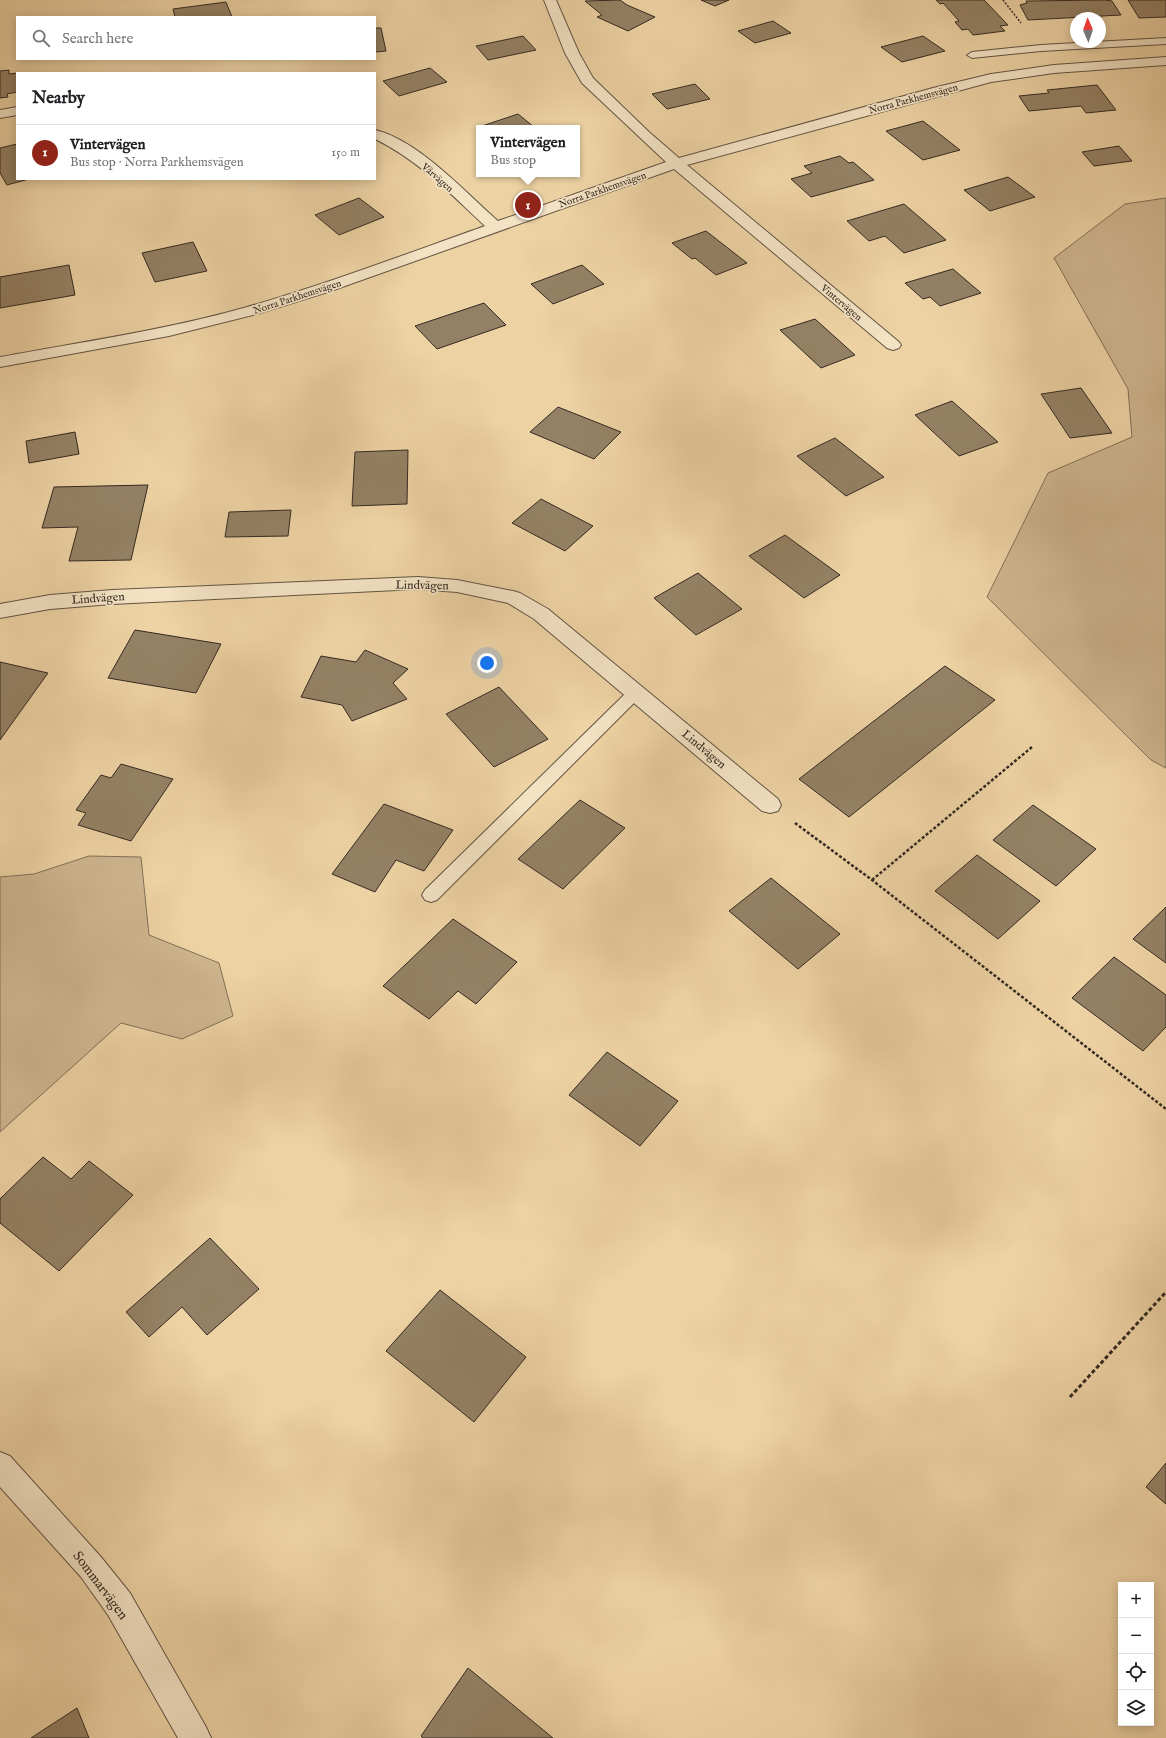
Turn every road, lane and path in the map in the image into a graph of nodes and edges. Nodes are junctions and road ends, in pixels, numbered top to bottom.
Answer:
1 (550, 0) edge
2 (1166, 40) edge
3 (972, 55) dead end
4 (1166, 61) edge
5 (16, 111) edge
6 (0, 114) edge
7 (376, 134) edge
8 (676, 163) junction
9 (495, 227) junction
10 (894, 345) dead end
11 (0, 362) edge
12 (0, 611) edge
13 (636, 692) junction
14 (1032, 747) dead end
15 (770, 805) joint
16 (872, 880) junction
17 (431, 895) dead end
18 (1166, 1109) edge
19 (1166, 1292) edge
20 (1070, 1397) dead end
21 (0, 1466) edge
22 (195, 1738) edge

1 - 8 street, Vintervägen
2 - 3 lane
4 - 8 street, Norra Parkhemsvägen
5 - 6 street
7 - 9 street, Vårvägen
8 - 9 street, Norra Parkhemsvägen
8 - 10 street, Vintervägen
9 - 11 street, Norra Parkhemsvägen
12 - 13 street, Lindvägen
13 - 15 street, Lindvägen
13 - 17 lane
14 - 16 path
15 - 16 path
16 - 18 path
19 - 20 path
21 - 22 street, Sommarvägen

